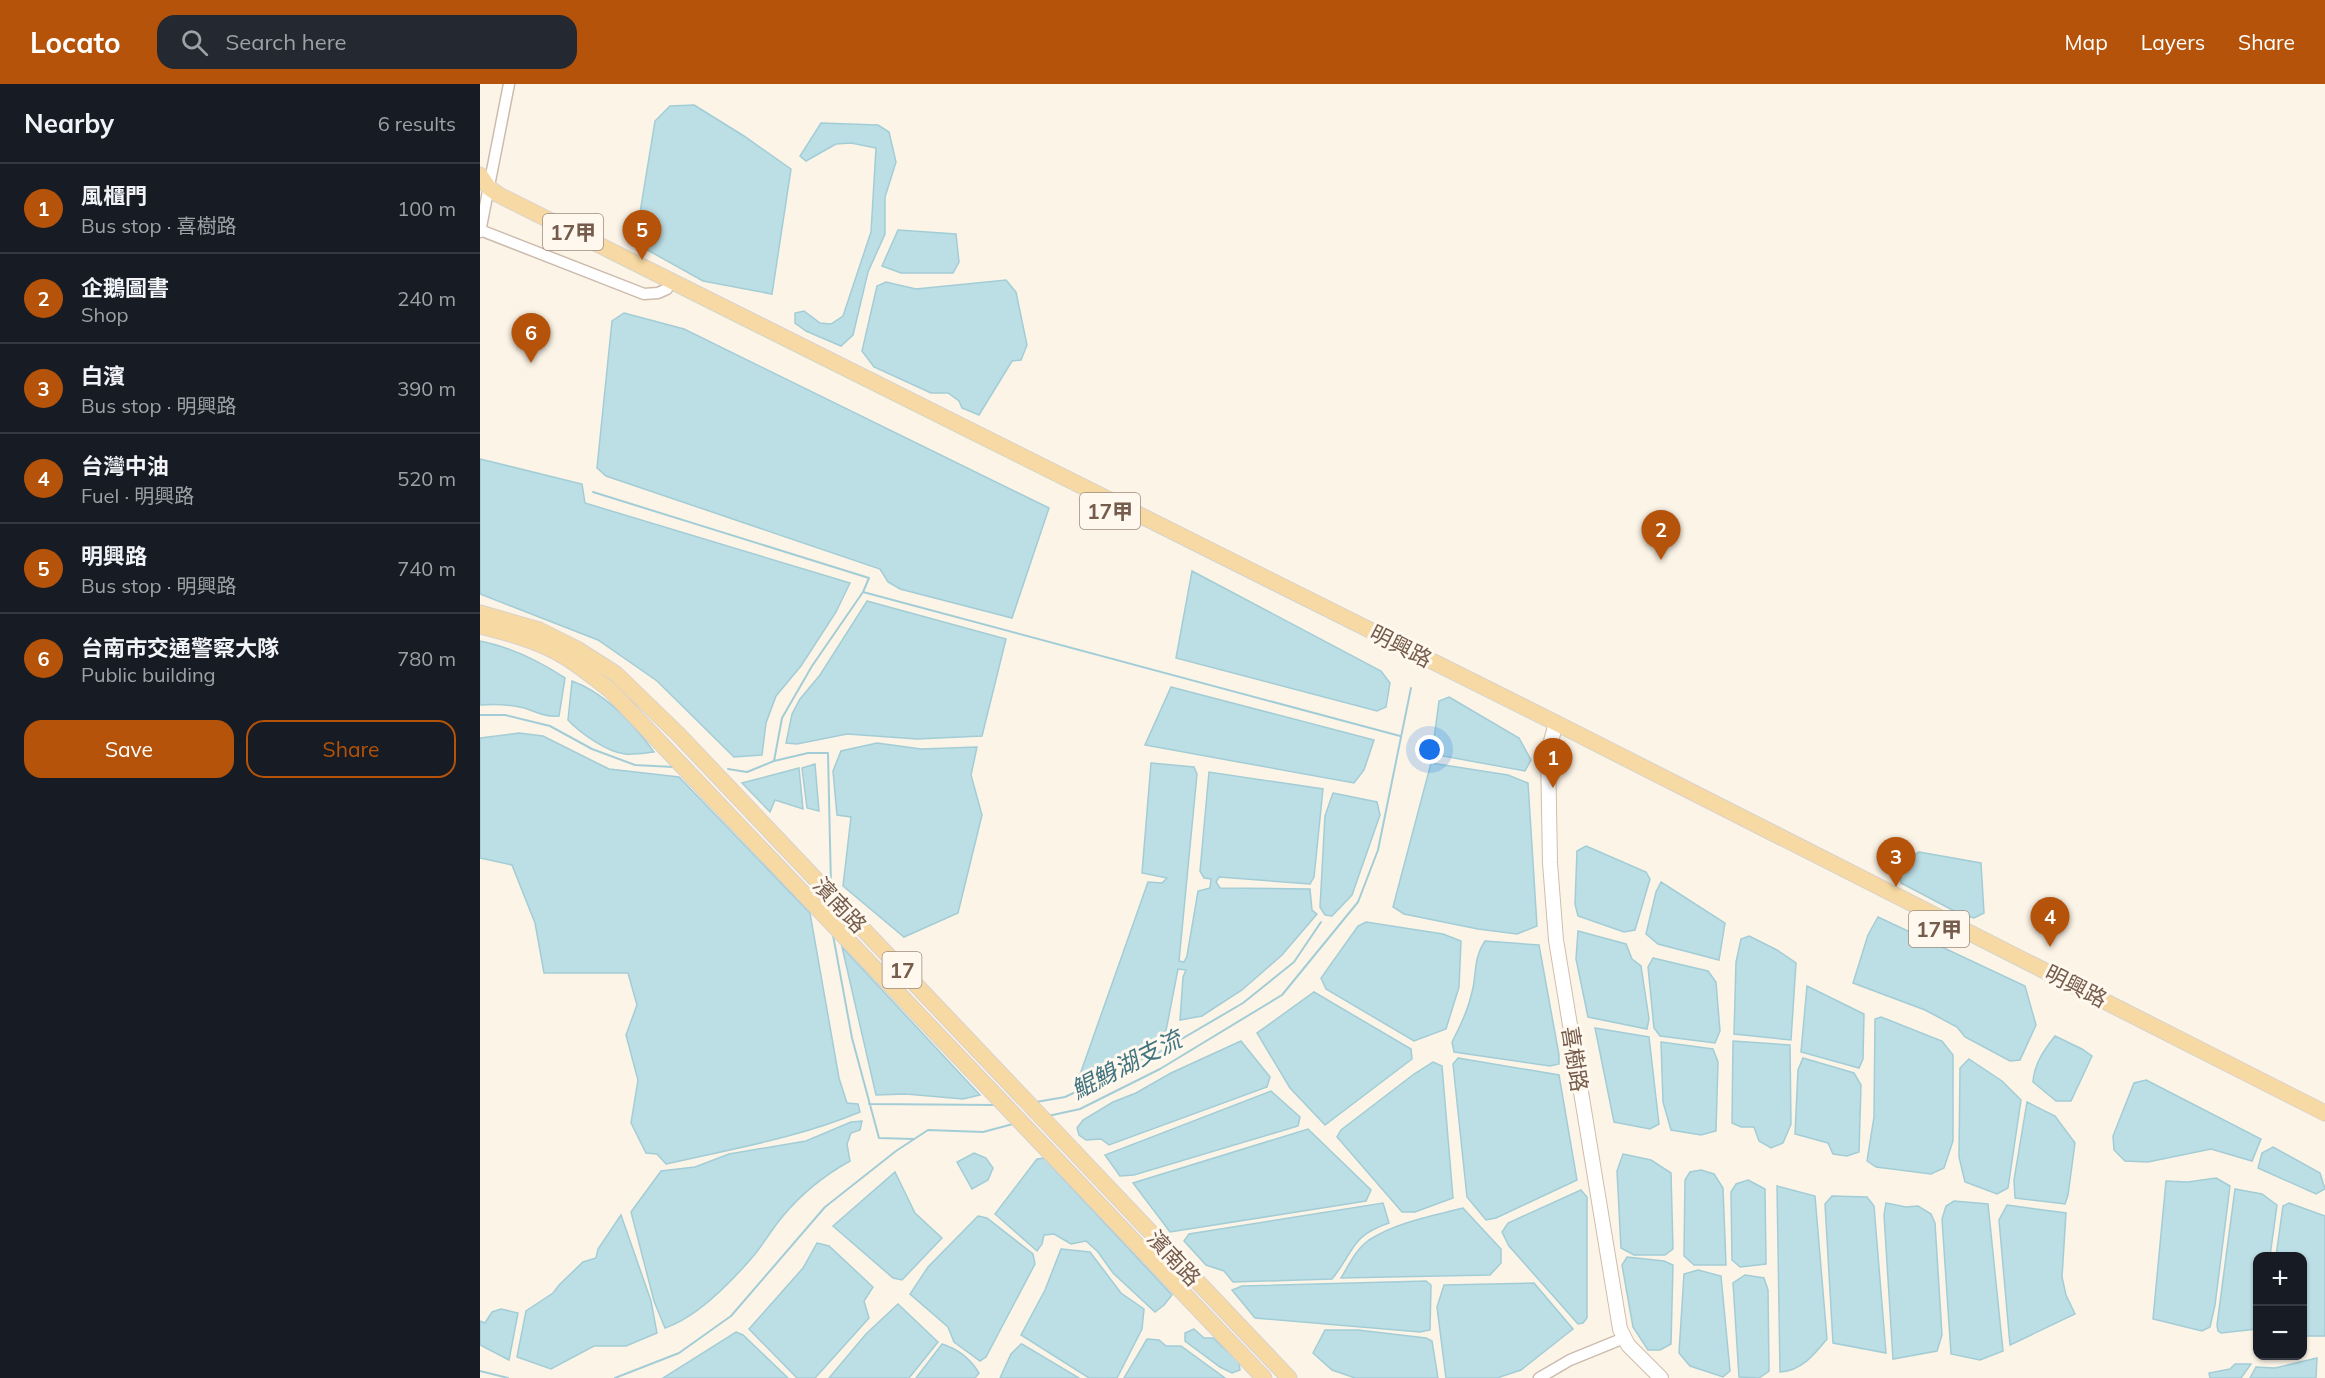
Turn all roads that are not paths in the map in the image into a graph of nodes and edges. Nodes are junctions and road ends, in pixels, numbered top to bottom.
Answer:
1 (509, 84) edge
2 (484, 188) edge
3 (480, 231) edge
4 (667, 289) junction
5 (480, 613) edge
6 (480, 626) edge
7 (1555, 728) junction
8 (2325, 1113) edge
9 (2325, 1124) edge
10 (1624, 1338) junction
11 (1264, 1378) edge
12 (1288, 1378) edge
13 (1539, 1378) edge
14 (1661, 1378) edge

1 - 2 street
2 - 3 street
2 - 4 main road, 明興路 / 17甲
2 - 7 main road, 明興路 / 17甲
3 - 4 street
4 - 7 main road, 明興路 / 17甲
5 - 12 main road, 濱南路 / 17
6 - 11 main road, 濱南路 / 17
7 - 8 main road, 明興路 / 17甲
7 - 9 main road, 明興路 / 17甲
7 - 10 street, 喜樹路
10 - 13 street
10 - 14 street, 喜樹路

